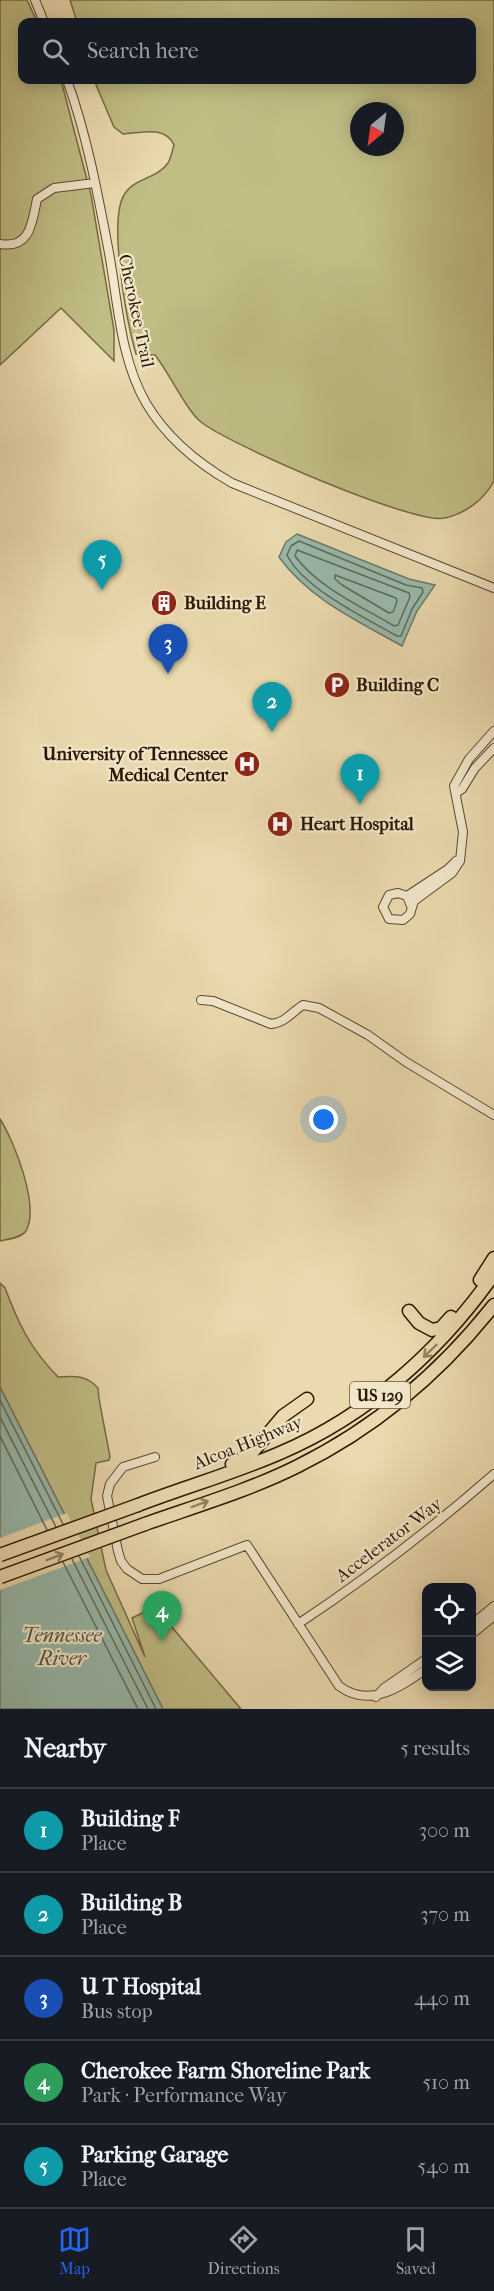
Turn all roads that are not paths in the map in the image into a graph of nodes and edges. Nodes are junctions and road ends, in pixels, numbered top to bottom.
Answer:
1 (35, 0) edge
2 (43, 18) edge
3 (68, 84) edge
4 (95, 183) junction
5 (0, 244) edge
6 (494, 588) edge
7 (494, 732) edge
8 (494, 748) edge
9 (456, 793) junction
10 (462, 852) junction
11 (407, 896) junction
12 (411, 906) junction
13 (201, 1000) dead end
14 (494, 1115) edge
15 (494, 1258) edge
16 (494, 1274) edge
17 (494, 1305) edge
18 (409, 1311) dead end
19 (307, 1399) dead end
20 (155, 1457) dead end
21 (494, 1474) edge
22 (162, 1496) junction
23 (0, 1555) edge
24 (0, 1577) edge
25 (494, 1606) edge
26 (494, 1616) edge
27 (476, 1620) edge
28 (298, 1624) junction
29 (476, 1630) edge
30 (422, 1662) edge
31 (422, 1672) edge
32 (376, 1697) junction

1 - 2 street
3 - 4 street, Cherokee Trail
4 - 5 street
4 - 6 street, Cherokee Trail
7 - 9 street
8 - 9 street
9 - 10 street
10 - 11 street
10 - 12 street
11 - 12 street
11 - 12 street
13 - 14 street
15 - 18 highway
16 -> 22 highway, Alcoa Highway / US 129
24 -> 17 highway, Alcoa Highway / US 129, bridge
19 - 22 highway
20 - 28 street
21 - 28 street, Accelerator Way
22 - 23 highway, Alcoa Highway / US 129, bridge
25 - 27 street
26 - 29 street
28 - 32 street
30 - 32 street
31 - 32 street

